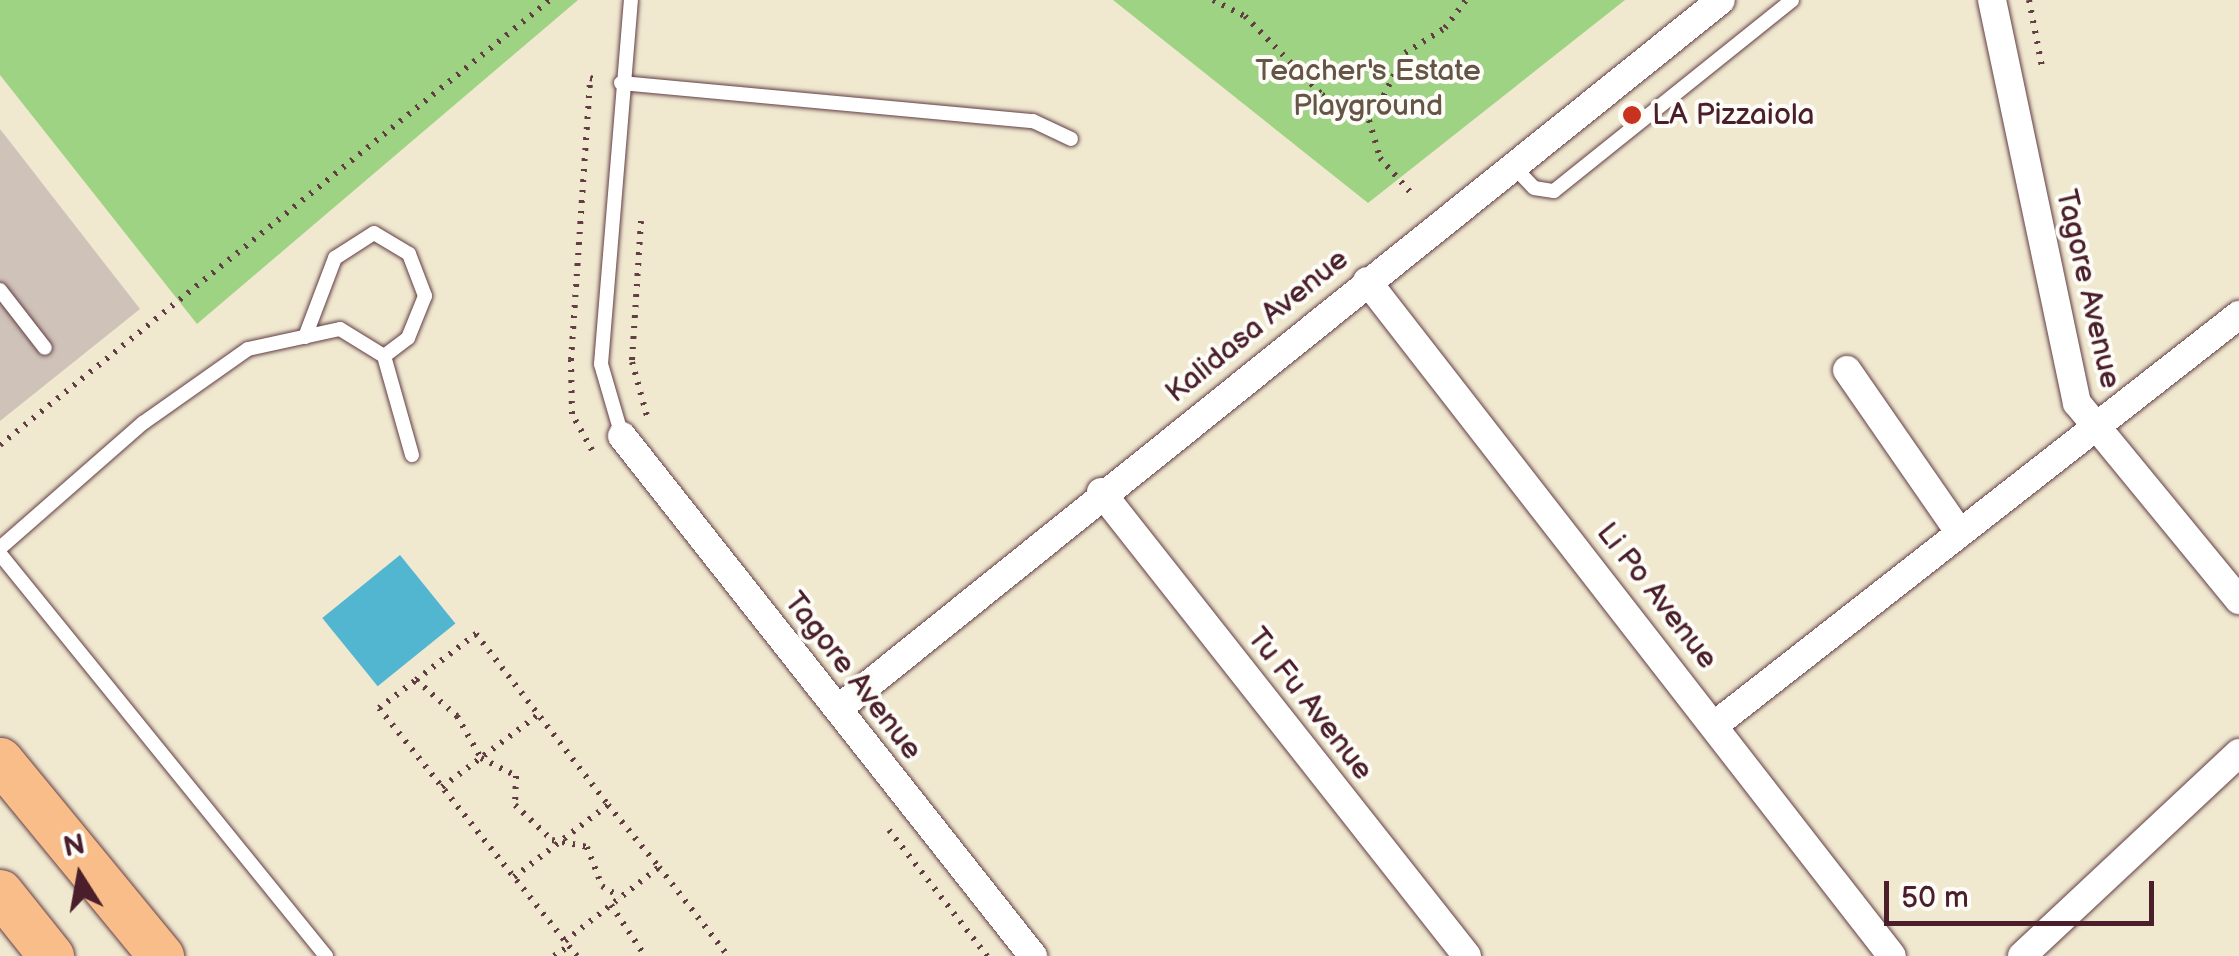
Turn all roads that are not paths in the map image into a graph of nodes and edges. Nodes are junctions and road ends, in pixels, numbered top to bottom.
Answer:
1 (631, 0) edge
2 (1721, 0) edge
3 (1792, 0) edge
4 (1992, 0) edge
5 (620, 83) junction
6 (1071, 139) dead end
7 (1512, 165) junction
8 (1366, 280) junction
9 (0, 290) edge
10 (2239, 315) edge
11 (305, 337) junction
12 (45, 348) dead end
13 (384, 356) junction
14 (1847, 370) dead end
15 (2095, 426) junction
16 (622, 436) joint
17 (412, 455) dead end
18 (1101, 492) junction
19 (1959, 532) junction
20 (0, 551) edge
21 (2239, 600) edge
22 (838, 709) junction
23 (1716, 724) junction
24 (2239, 752) edge
25 (0, 760) edge
26 (0, 892) edge
27 (51, 956) edge
28 (161, 956) edge
29 (326, 956) edge
30 (1034, 956) edge
31 (1467, 956) edge
32 (1892, 956) edge
33 (2022, 956) edge

1 - 5 lane
2 - 7 street, Kalidasa Avenue
3 - 7 lane
4 - 15 street, Tagore Avenue
5 - 6 lane
5 - 16 lane
7 - 8 street, Kalidasa Avenue
8 - 18 street, Kalidasa Avenue
8 - 23 street, Li Po Avenue
9 - 12 lane
10 - 15 street
11 - 13 lane
11 - 13 lane
11 - 20 lane
13 - 17 lane
14 - 19 street
15 - 19 street
15 - 21 street, Tagore Avenue
16 - 22 street, Tagore Avenue
18 - 22 street, Kalidasa Avenue
18 - 31 street, Tu Fu Avenue
19 - 23 street
20 - 29 lane
22 - 30 street, Tagore Avenue
23 - 32 street, Li Po Avenue
24 - 33 street
25 - 28 main road
26 - 27 main road

